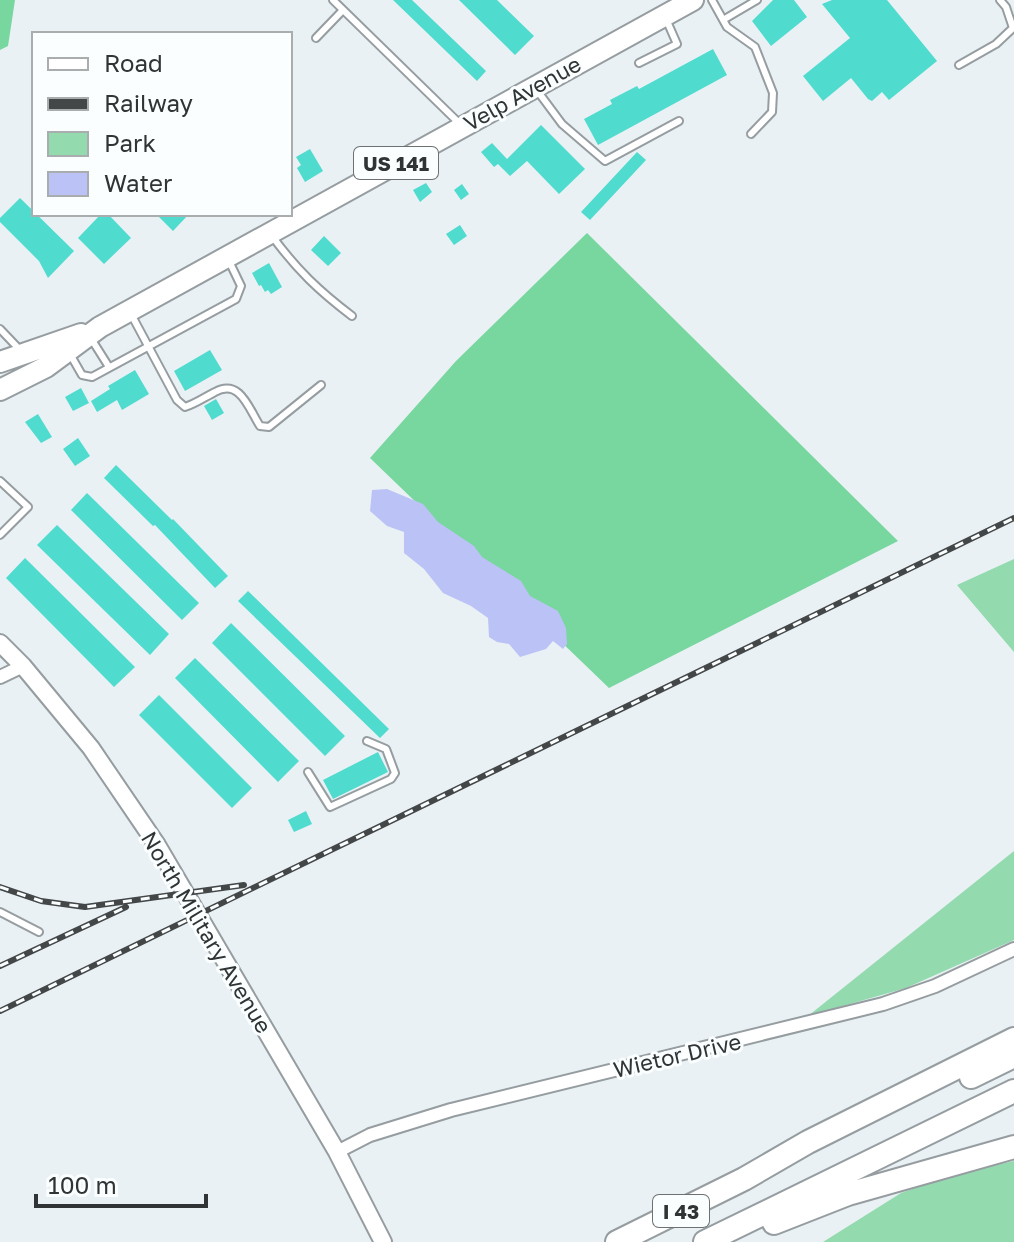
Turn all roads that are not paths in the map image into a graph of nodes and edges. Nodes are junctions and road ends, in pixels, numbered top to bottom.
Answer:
1 (333, 0) edge
2 (693, 0) edge
3 (712, 0) edge
4 (757, 0) edge
5 (1000, 0) edge
6 (343, 10) junction
7 (664, 15) junction
8 (723, 20) junction
9 (316, 38) dead end
10 (639, 63) dead end
11 (959, 65) dead end
12 (534, 86) junction
13 (679, 121) dead end
14 (461, 126) junction
15 (751, 134) dead end
16 (270, 233) junction
17 (227, 256) junction
18 (129, 311) junction
19 (352, 316) dead end
20 (0, 329) edge
21 (94, 331) junction
22 (149, 346) junction
23 (68, 351) junction
24 (23, 354) junction
25 (0, 362) edge
26 (109, 367) junction
27 (321, 385) dead end
28 (0, 390) edge
29 (0, 481) edge
30 (0, 535) edge
31 (0, 643) edge
32 (23, 666) junction
33 (0, 677) edge
34 (367, 741) dead end
35 (308, 772) dead end
36 (0, 912) edge
37 (39, 932) dead end
38 (1014, 949) edge
39 (1014, 1039) edge
40 (1014, 1056) edge
41 (1014, 1091) edge
42 (1014, 1147) edge
43 (337, 1152) junction
44 (744, 1179) junction
45 (383, 1242) edge
46 (617, 1242) edge
47 (705, 1242) edge
48 (733, 1242) edge

1 - 6 lane
2 - 7 main road, Velp Avenue / US 141
3 - 8 lane
4 - 8 lane
5 - 11 lane
6 - 9 lane
6 - 14 lane
7 - 10 lane
7 - 12 main road, Velp Avenue / US 141
8 - 15 lane
12 - 13 lane
12 - 14 main road, Velp Avenue / US 141
14 - 16 main road, Velp Avenue / US 141
16 - 17 main road, Velp Avenue / US 141
16 - 19 lane
17 - 18 main road, Velp Avenue / US 141
17 - 22 lane
18 - 21 main road, Velp Avenue / US 141
18 - 22 lane
20 - 24 lane
21 - 23 main road, Velp Avenue / US 141
21 - 24 main road, Velp Avenue / US 141
21 - 26 lane
22 - 26 lane
22 - 27 lane
23 - 26 lane
23 - 28 main road, Velp Avenue / US 141
24 - 25 main road, Velp Avenue / US 141
29 - 30 lane
31 - 32 street, North Military Avenue
32 - 33 street
32 - 43 street, North Military Avenue
34 - 35 lane
36 - 37 lane
38 - 43 street, Wietor Drive
39 - 44 highway
40 - 44 highway
41 - 47 highway
42 - 48 highway
43 - 45 street, North Military Avenue
44 - 46 highway, I 43

